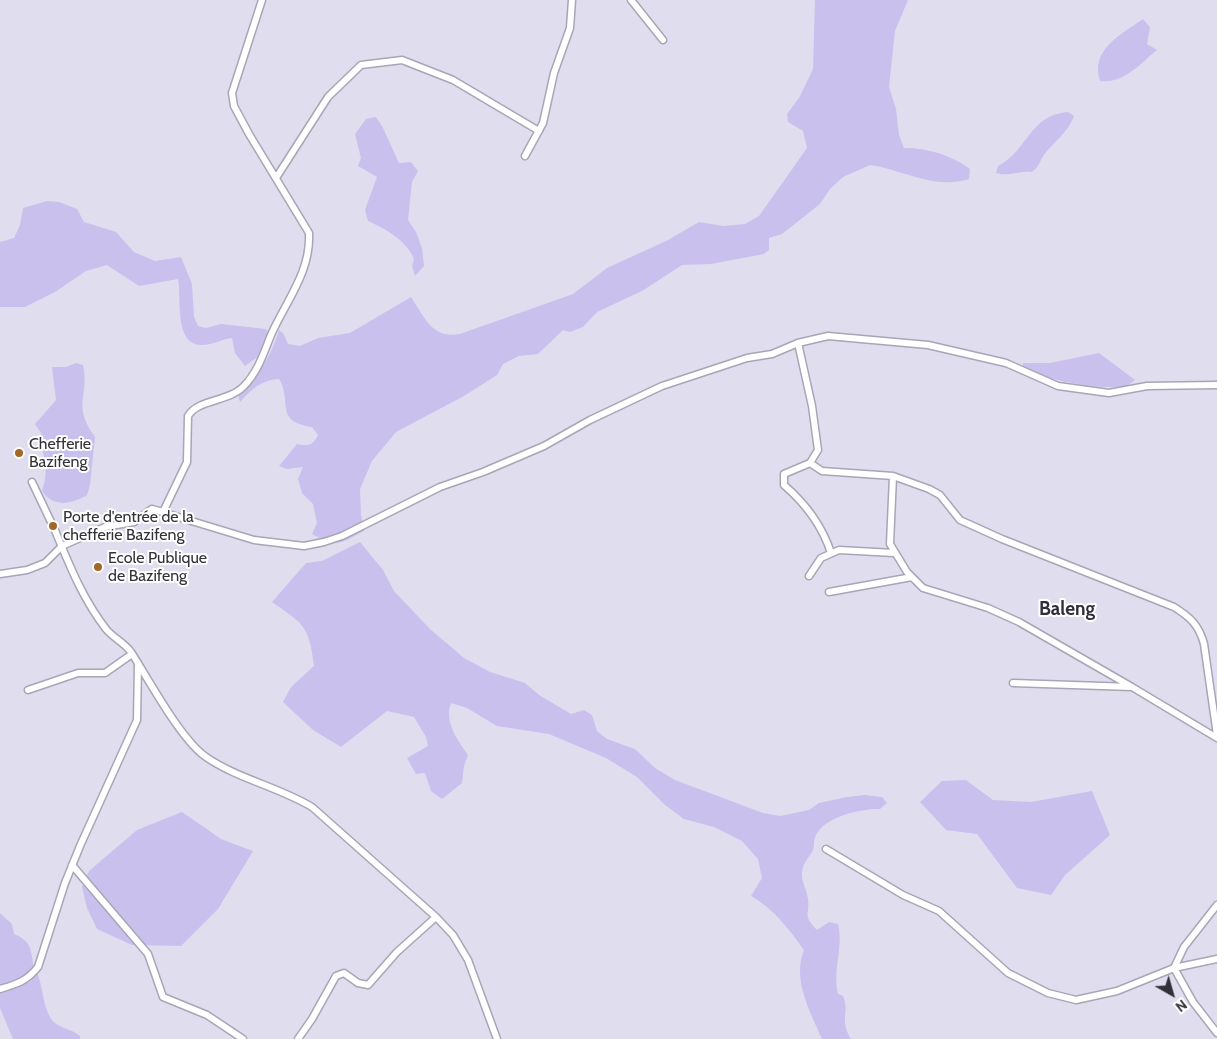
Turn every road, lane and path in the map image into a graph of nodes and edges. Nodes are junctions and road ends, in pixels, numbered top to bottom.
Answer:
1 (262, 0) edge
2 (572, 0) edge
3 (631, 0) edge
4 (663, 40) dead end
5 (539, 131) junction
6 (525, 156) dead end
7 (276, 178) junction
8 (798, 342) junction
9 (1217, 385) edge
10 (810, 464) junction
11 (893, 476) junction
12 (32, 482) dead end
13 (152, 509) junction
14 (62, 546) junction
15 (894, 552) junction
16 (831, 553) junction
17 (0, 574) edge
18 (809, 576) dead end
19 (912, 577) junction
20 (829, 592) dead end
21 (132, 654) junction
22 (138, 664) junction
23 (1013, 683) dead end
24 (1132, 688) junction
25 (28, 690) dead end
26 (1217, 736) edge
27 (826, 849) dead end
28 (72, 864) junction
29 (1217, 905) edge
30 (436, 916) junction
31 (1217, 959) edge
32 (1174, 968) junction
33 (0, 989) edge
34 (1217, 1033) edge
35 (243, 1039) edge
36 (298, 1039) edge
37 (497, 1039) edge

1 - 7 street
2 - 5 street
3 - 4 street
5 - 6 street
5 - 7 street
7 - 13 street
8 - 9 street
8 - 10 street
8 - 13 street
10 - 11 street
10 - 16 street
11 - 15 street
11 - 26 street
12 - 14 street
13 - 14 street
14 - 17 street
14 - 21 street
15 - 16 street
15 - 19 street
16 - 18 street
19 - 20 street
19 - 24 street
21 - 22 street
21 - 25 street
22 - 28 street
22 - 30 street
23 - 24 street
24 - 26 street
27 - 32 street
28 - 33 street
28 - 35 street
29 - 32 street
30 - 36 street
30 - 37 street
31 - 32 street
32 - 34 street

